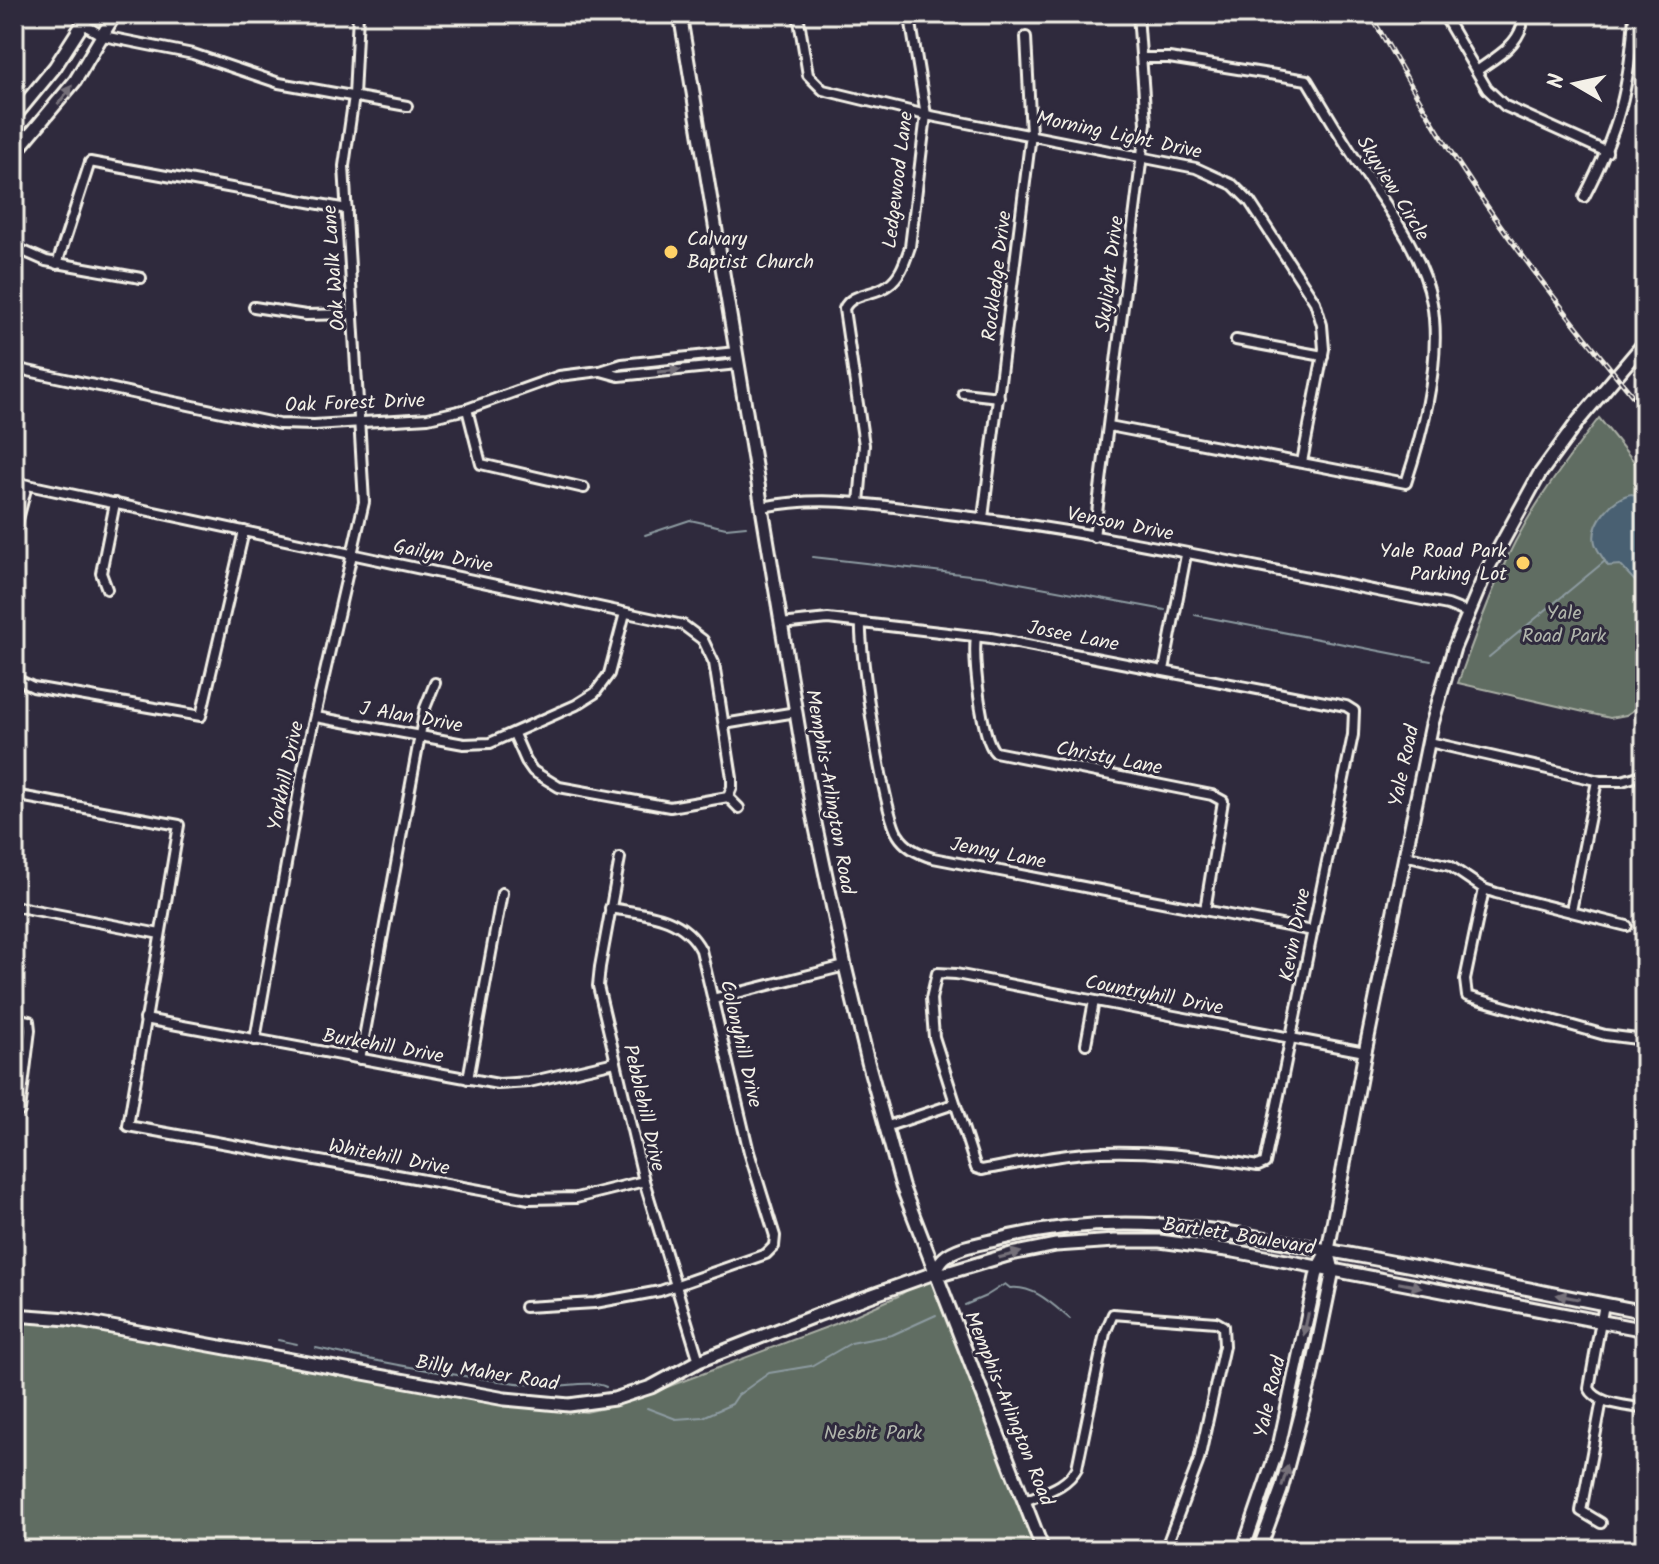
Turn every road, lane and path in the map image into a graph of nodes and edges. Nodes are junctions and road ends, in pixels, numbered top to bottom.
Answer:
1 (115, 14) edge
2 (358, 14) edge
3 (680, 14) edge
4 (798, 14) edge
5 (1138, 14) edge
6 (1443, 14) edge
7 (1634, 14) edge
8 (910, 17) dead end
9 (86, 19) edge
10 (1522, 26) dead end
11 (103, 36) junction
12 (1026, 37) dead end
13 (1143, 58) junction
14 (1477, 71) junction
15 (354, 96) junction
16 (407, 106) dead end
17 (926, 115) junction
18 (14, 117) edge
19 (1031, 134) junction
20 (1607, 152) junction
21 (14, 154) edge
22 (1141, 156) junction
23 (1584, 197) dead end
24 (347, 209) junction
25 (14, 247) edge
26 (57, 264) junction
27 (141, 278) dead end
28 (837, 297) dead end
29 (847, 302) junction
30 (254, 307) dead end
31 (353, 314) junction
32 (1236, 340) dead end
33 (1645, 342) edge
34 (1323, 356) junction
35 (737, 358) junction
36 (14, 368) edge
37 (963, 393) dead end
38 (999, 397) junction
39 (467, 409) junction
40 (360, 422) junction
41 (1109, 426) junction
42 (1302, 462) junction
43 (14, 482) edge
44 (27, 485) junction
45 (584, 488) dead end
46 (115, 503) junction
47 (859, 503) junction
48 (762, 507) junction
49 (983, 518) junction
50 (359, 520) joint
51 (244, 531) junction
52 (14, 535) edge
53 (1094, 537) junction
54 (351, 553) junction
55 (1186, 555) junction
56 (107, 589) dead end
57 (625, 613) junction
58 (1468, 613) junction
59 (861, 623) junction
60 (781, 624) junction
61 (976, 636) junction
62 (1164, 670) junction
63 (14, 678) edge
64 (435, 683) dead end
65 (1354, 711) joint
66 (796, 712) junction
67 (316, 717) junction
68 (724, 724) junction
69 (514, 734) junction
70 (419, 736) junction
71 (1429, 742) junction
72 (1645, 774) edge
73 (1597, 781) junction
74 (14, 795) edge
75 (728, 797) junction
76 (739, 808) dead end
77 (1405, 855) junction
78 (620, 858) dead end
79 (1484, 889) junction
80 (502, 893) dead end
81 (14, 906) edge
82 (610, 908) junction
83 (1205, 910) junction
84 (1571, 911) junction
85 (1627, 926) dead end
86 (1313, 931) junction
87 (160, 934) junction
88 (845, 966) junction
89 (713, 999) junction
90 (1094, 1001) junction
91 (14, 1017) edge
92 (145, 1019) junction
93 (1291, 1038) junction
94 (255, 1040) junction
95 (1645, 1040) edge
96 (1086, 1044) dead end
97 (1365, 1052) junction
98 (360, 1059) junction
99 (615, 1062) junction
100 (468, 1079) junction
101 (954, 1104) junction
102 (20, 1111) dead end
103 (885, 1127) junction
104 (644, 1181) junction
105 (1123, 1222) junction
106 (1124, 1241) junction
107 (1328, 1250) junction
108 (1318, 1268) junction
109 (1333, 1270) junction
110 (934, 1273) junction
111 (1485, 1280) junction
112 (677, 1286) junction
113 (1481, 1299) junction
114 (1604, 1304) junction
115 (525, 1307) dead end
116 (1645, 1312) edge
117 (14, 1315) edge
118 (1601, 1322) junction
119 (1645, 1330) edge
120 (699, 1361) junction
121 (1602, 1400) junction
122 (1645, 1409) edge
123 (1025, 1501) junction
124 (1601, 1523) dead end
125 (1043, 1550) edge
126 (1165, 1550) edge
127 (1243, 1550) edge
128 (1259, 1550) edge

1 - 11 main road
2 - 15 street, Oak Walk Lane
3 - 35 main road, Memphis-Arlington Road
4 - 17 street, Morning Light Drive
5 - 13 street, Skylight Drive
6 - 14 street
7 - 20 street
8 - 17 street, Ledgewood Lane
9 - 11 street
9 - 18 main road
10 - 14 street
11 - 15 street
21 -> 11 main road
12 - 19 street, Rockledge Drive
13 - 22 street, Skylight Drive
13 - 42 street, Skyview Circle
14 - 20 street
15 - 16 street
15 - 24 street, Oak Walk Lane
17 - 19 street, Morning Light Drive
17 - 29 street, Ledgewood Lane
19 - 22 street, Morning Light Drive
19 - 38 street, Rockledge Drive
20 - 23 street
22 - 34 street, Morning Light Drive
22 - 41 street, Skylight Drive
24 - 26 street
24 - 31 street, Oak Walk Lane
25 - 26 street
26 - 27 street
28 - 29 street
29 - 47 street
30 - 31 street
31 - 40 street, Oak Walk Lane
32 - 34 street
33 - 58 main road, Yale Road
34 - 42 street, Morning Light Drive
35 - 39 street, Oak Forest Drive
35 - 48 main road, Memphis-Arlington Road
36 - 40 street, Oak Forest Drive
37 - 38 street
38 - 49 street, Rockledge Drive
39 - 40 street, Oak Forest Drive
39 - 45 street
40 - 50 street, Oak Walk Lane
41 - 42 street
41 - 53 street, Skylight Drive
43 - 44 street, Gailyn Drive
44 - 46 street, Gailyn Drive
44 - 52 street
46 - 51 street, Gailyn Drive
46 - 56 street
47 - 48 street, Venson Drive
47 - 49 street, Venson Drive
48 - 60 main road, Memphis-Arlington Road
49 - 53 street, Venson Drive
50 - 54 street, Yorkhill Drive
51 - 54 street, Gailyn Drive
51 - 63 street
53 - 55 street, Venson Drive
54 - 57 street, Gailyn Drive
54 - 67 street, Yorkhill Drive
55 - 58 street, Venson Drive
55 - 62 street
57 - 68 street, Gailyn Drive
57 - 69 street, J Alan Drive
58 - 71 main road, Yale Road
59 - 60 street, Josee Lane
59 - 61 street, Josee Lane
59 - 83 street, Jenny Lane
60 - 66 main road, Memphis-Arlington Road
61 - 62 street, Josee Lane
61 - 83 street, Christy Lane
62 - 65 street, Josee Lane
64 - 70 street
65 - 86 street, Kevin Drive
66 - 68 street
66 - 88 main road, Memphis-Arlington Road
67 - 70 street, J Alan Drive
67 - 94 street, Yorkhill Drive
68 - 75 street, Gailyn Drive
69 - 70 street, J Alan Drive
69 - 75 street
70 - 98 street
71 - 73 street
71 - 77 main road, Yale Road
72 - 73 street
73 - 84 street
74 - 87 street
75 - 76 street
77 - 79 street
77 - 97 main road, Yale Road
78 - 82 street, Pebblehill Drive
79 - 84 street
79 - 95 street
80 - 100 street
81 - 87 street
82 - 89 street, Colonyhill Drive
82 - 99 street, Pebblehill Drive
83 - 86 street, Jenny Lane
84 - 85 street
86 - 93 street, Kevin Drive
87 - 92 street
88 - 89 street
88 - 103 main road, Memphis-Arlington Road
89 - 112 street, Colonyhill Drive
90 - 93 street, Countryhill Drive
90 - 96 street
90 - 101 street, Countryhill Drive
91 - 102 street
92 - 94 street, Burkehill Drive
92 - 104 street, Whitehill Drive
93 - 97 street, Countryhill Drive
93 - 101 street, Kevin Drive
94 - 98 street, Burkehill Drive
97 - 107 main road, Yale Road
98 - 100 street, Burkehill Drive
99 - 100 street, Burkehill Drive
99 - 104 street, Pebblehill Drive
101 - 103 street
103 - 110 main road, Memphis-Arlington Road
104 - 112 street, Pebblehill Drive
105 - 106 main road
105 - 107 main road, Bartlett Boulevard
105 - 110 main road, Bartlett Boulevard
106 - 108 main road, Bartlett Boulevard
110 -> 106 main road, Bartlett Boulevard
107 - 108 main road, Yale Road
107 - 109 main road, Yale Road
107 - 111 main road, Bartlett Boulevard
108 - 109 main road, Bartlett Boulevard
108 -> 127 main road, Yale Road
109 -> 113 main road, Bartlett Boulevard
128 -> 109 main road, Yale Road
110 - 120 main road, Billy Maher Road
110 - 123 main road, Memphis-Arlington Road
111 - 113 main road
114 -> 111 main road, Bartlett Boulevard
112 - 115 street
112 - 120 street, Pebblehill Drive
113 - 118 main road, Bartlett Boulevard
114 - 116 main road, Bartlett Boulevard
114 - 118 street
117 - 120 main road, Billy Maher Road
118 - 119 main road, Bartlett Boulevard
118 - 121 street
121 - 122 street
121 - 124 street
123 - 125 main road, Memphis-Arlington Road
123 - 126 street

